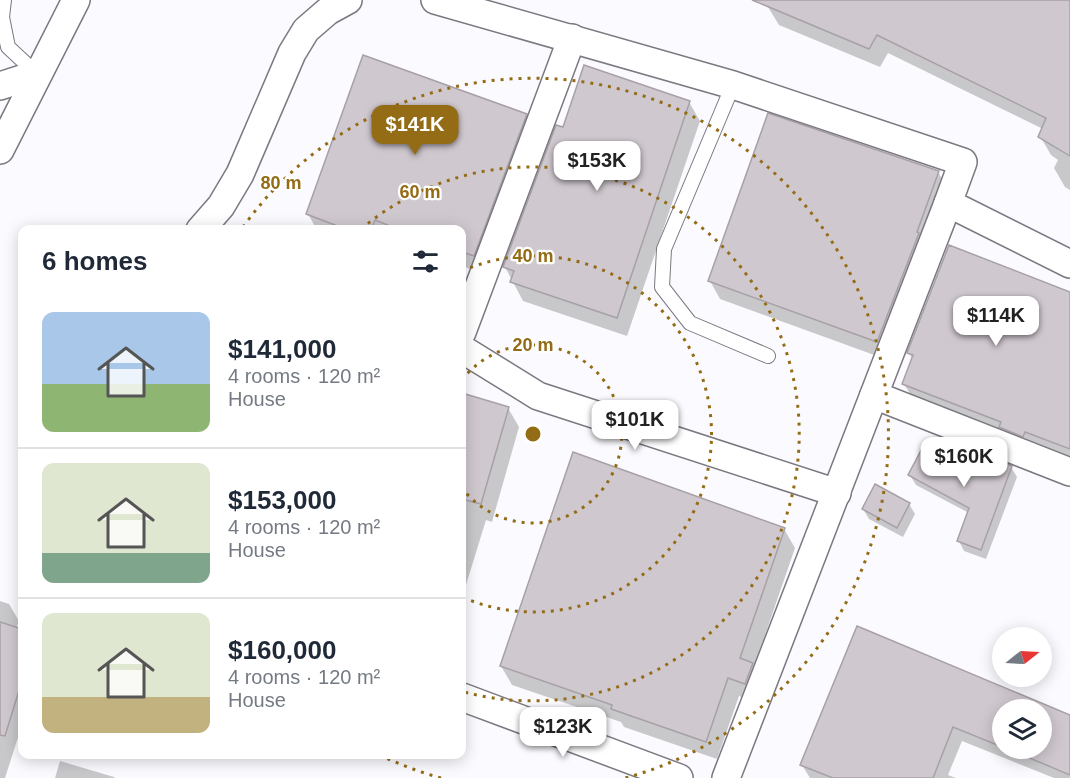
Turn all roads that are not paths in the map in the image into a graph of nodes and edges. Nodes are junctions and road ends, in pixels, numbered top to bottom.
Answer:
1 (4, 0) edge
2 (76, 0) edge
3 (348, 0) edge
4 (435, 0) edge
5 (572, 38) junction
6 (4, 45) edge
7 (37, 74) junction
8 (733, 85) junction
9 (0, 86) edge
10 (0, 150) edge
11 (948, 203) junction
12 (208, 225) edge
13 (1070, 264) edge
14 (466, 321) edge
15 (466, 351) edge
16 (768, 357) dead end
17 (874, 395) junction
18 (1070, 472) edge
19 (837, 493) junction
20 (466, 698) edge
21 (679, 778) edge
22 (726, 778) edge

1 - 6 lane
2 - 7 street
3 - 12 street
4 - 5 street
5 - 8 street
5 - 14 street
6 - 7 lane
7 - 9 street
7 - 10 street
8 - 11 street
8 - 16 lane
11 - 13 street
11 - 17 street
15 - 19 street
17 - 18 street
17 - 19 street
19 - 22 street
20 - 21 street

